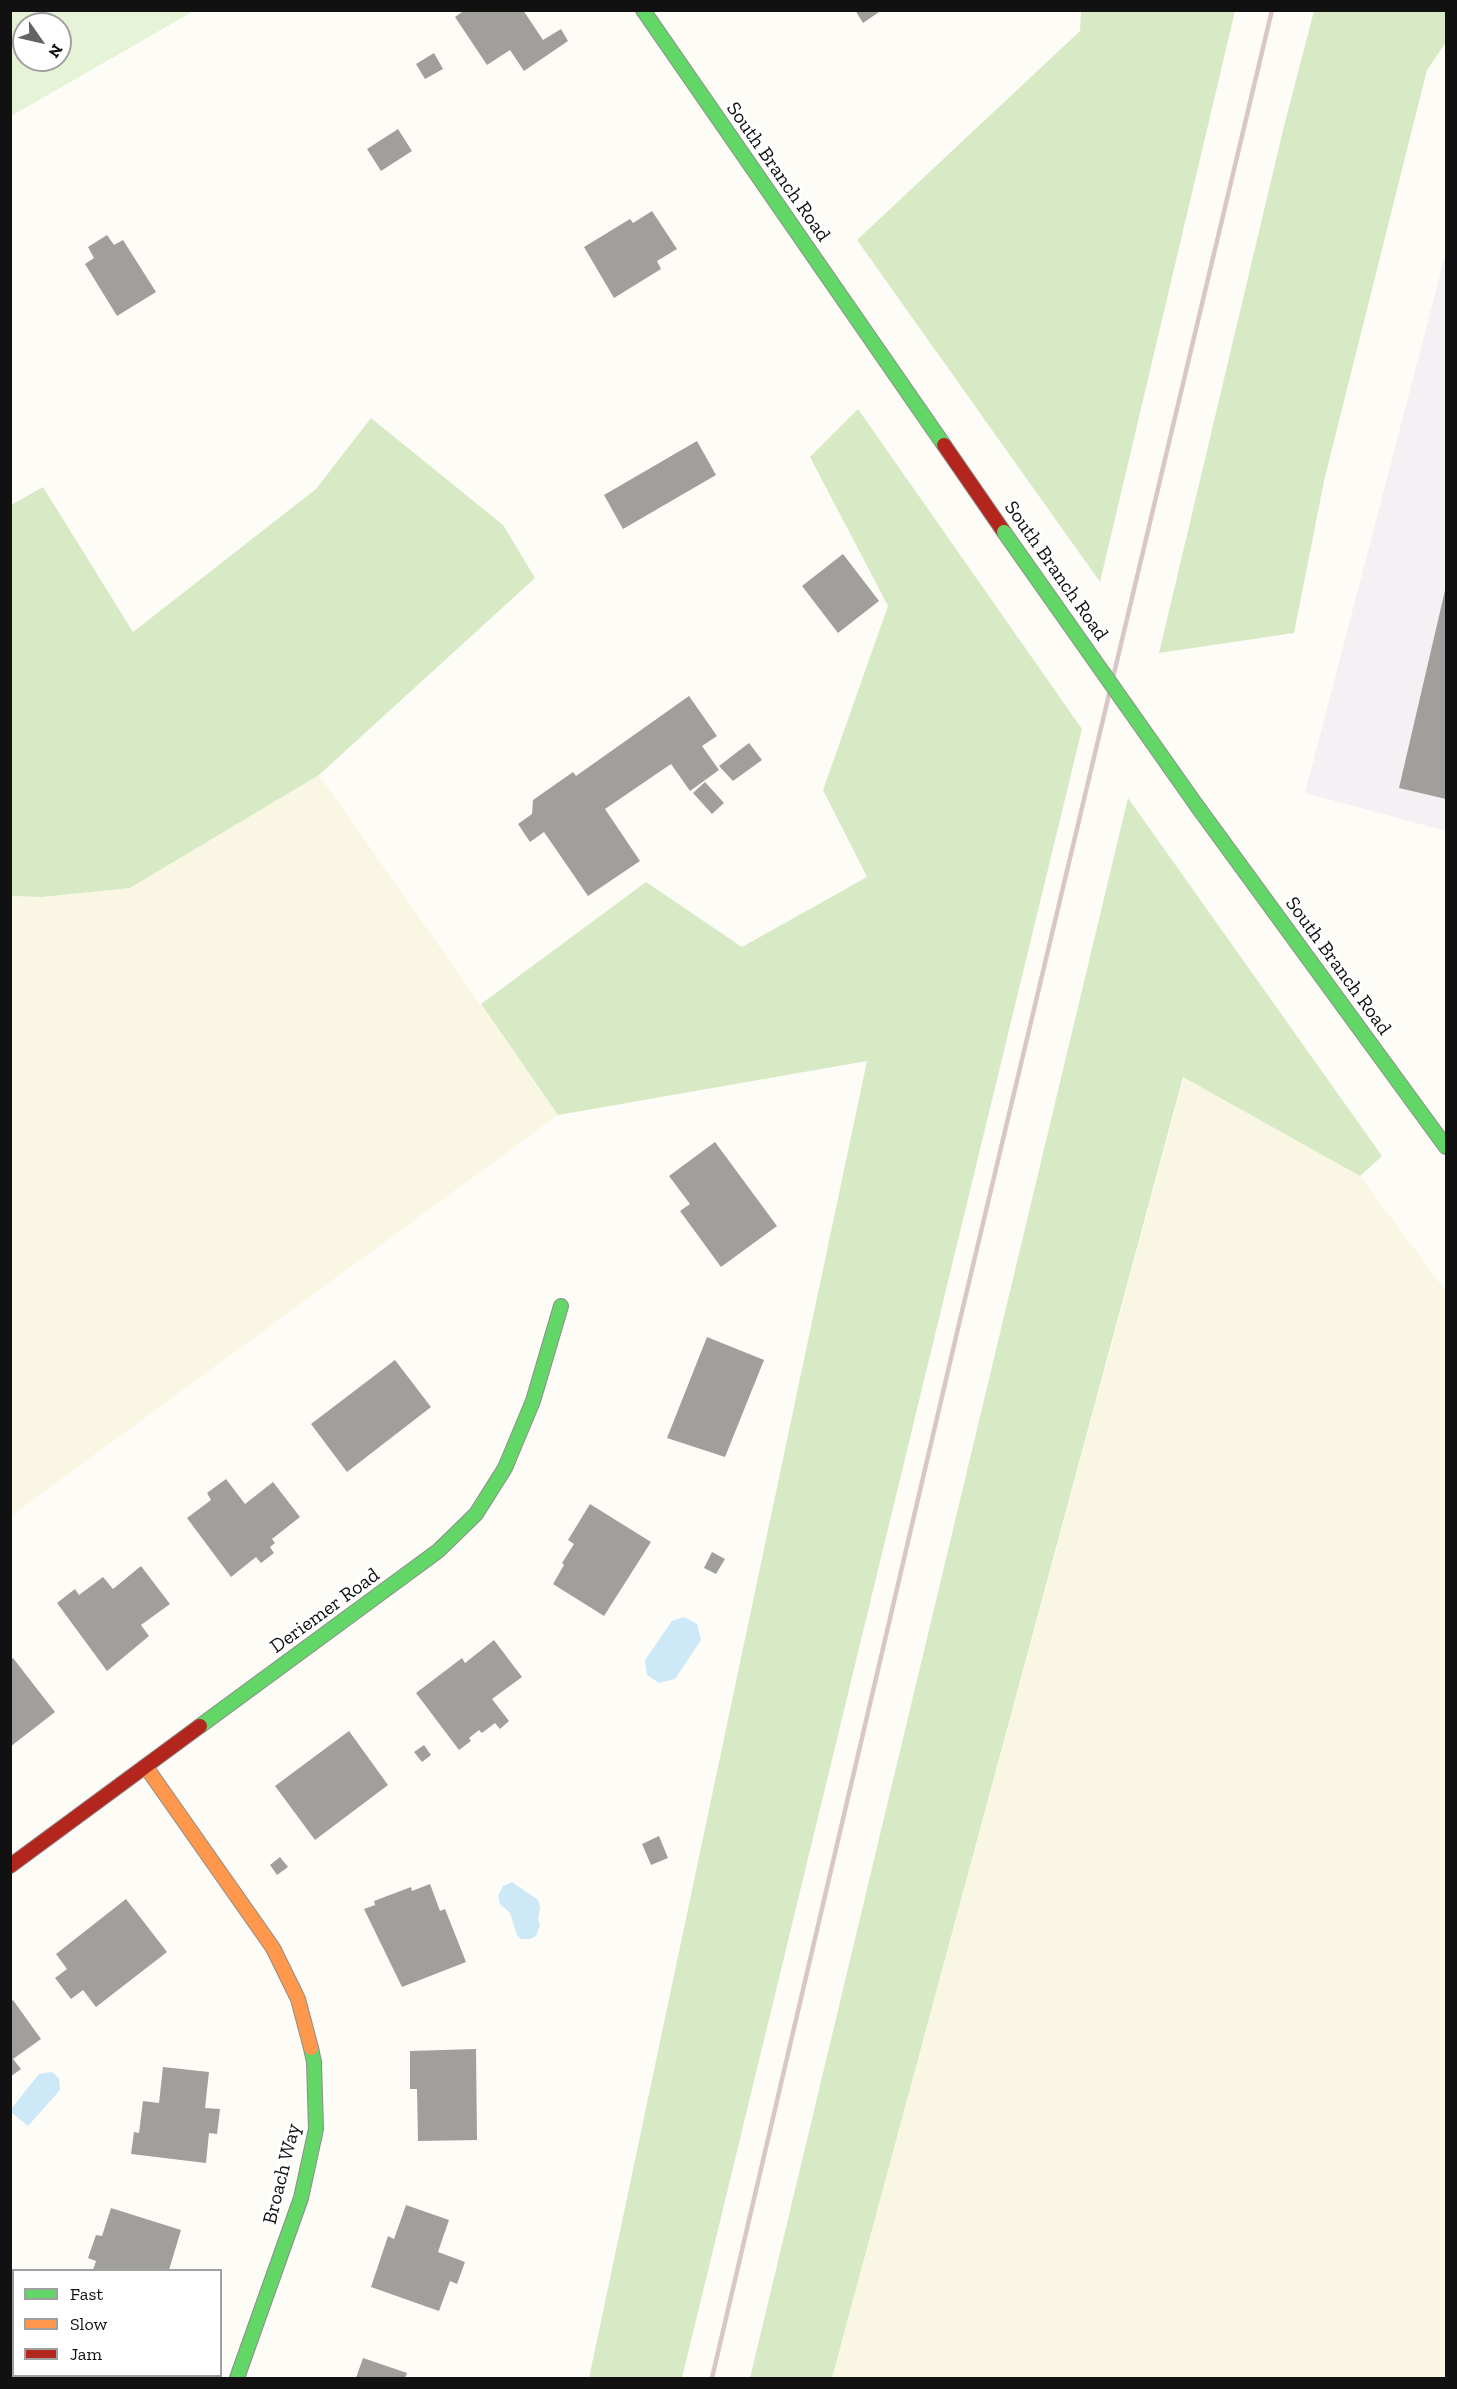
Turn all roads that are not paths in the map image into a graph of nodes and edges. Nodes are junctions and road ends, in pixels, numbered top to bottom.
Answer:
1 (643, 10) edge
2 (1446, 1147) edge
3 (561, 1306) dead end
4 (146, 1767) junction
5 (10, 1866) edge
6 (237, 2379) edge

1 - 2 street, South Branch Road, bridge
3 - 4 street, Deriemer Road
4 - 5 street, Deriemer Road
4 - 6 street, Broach Way

